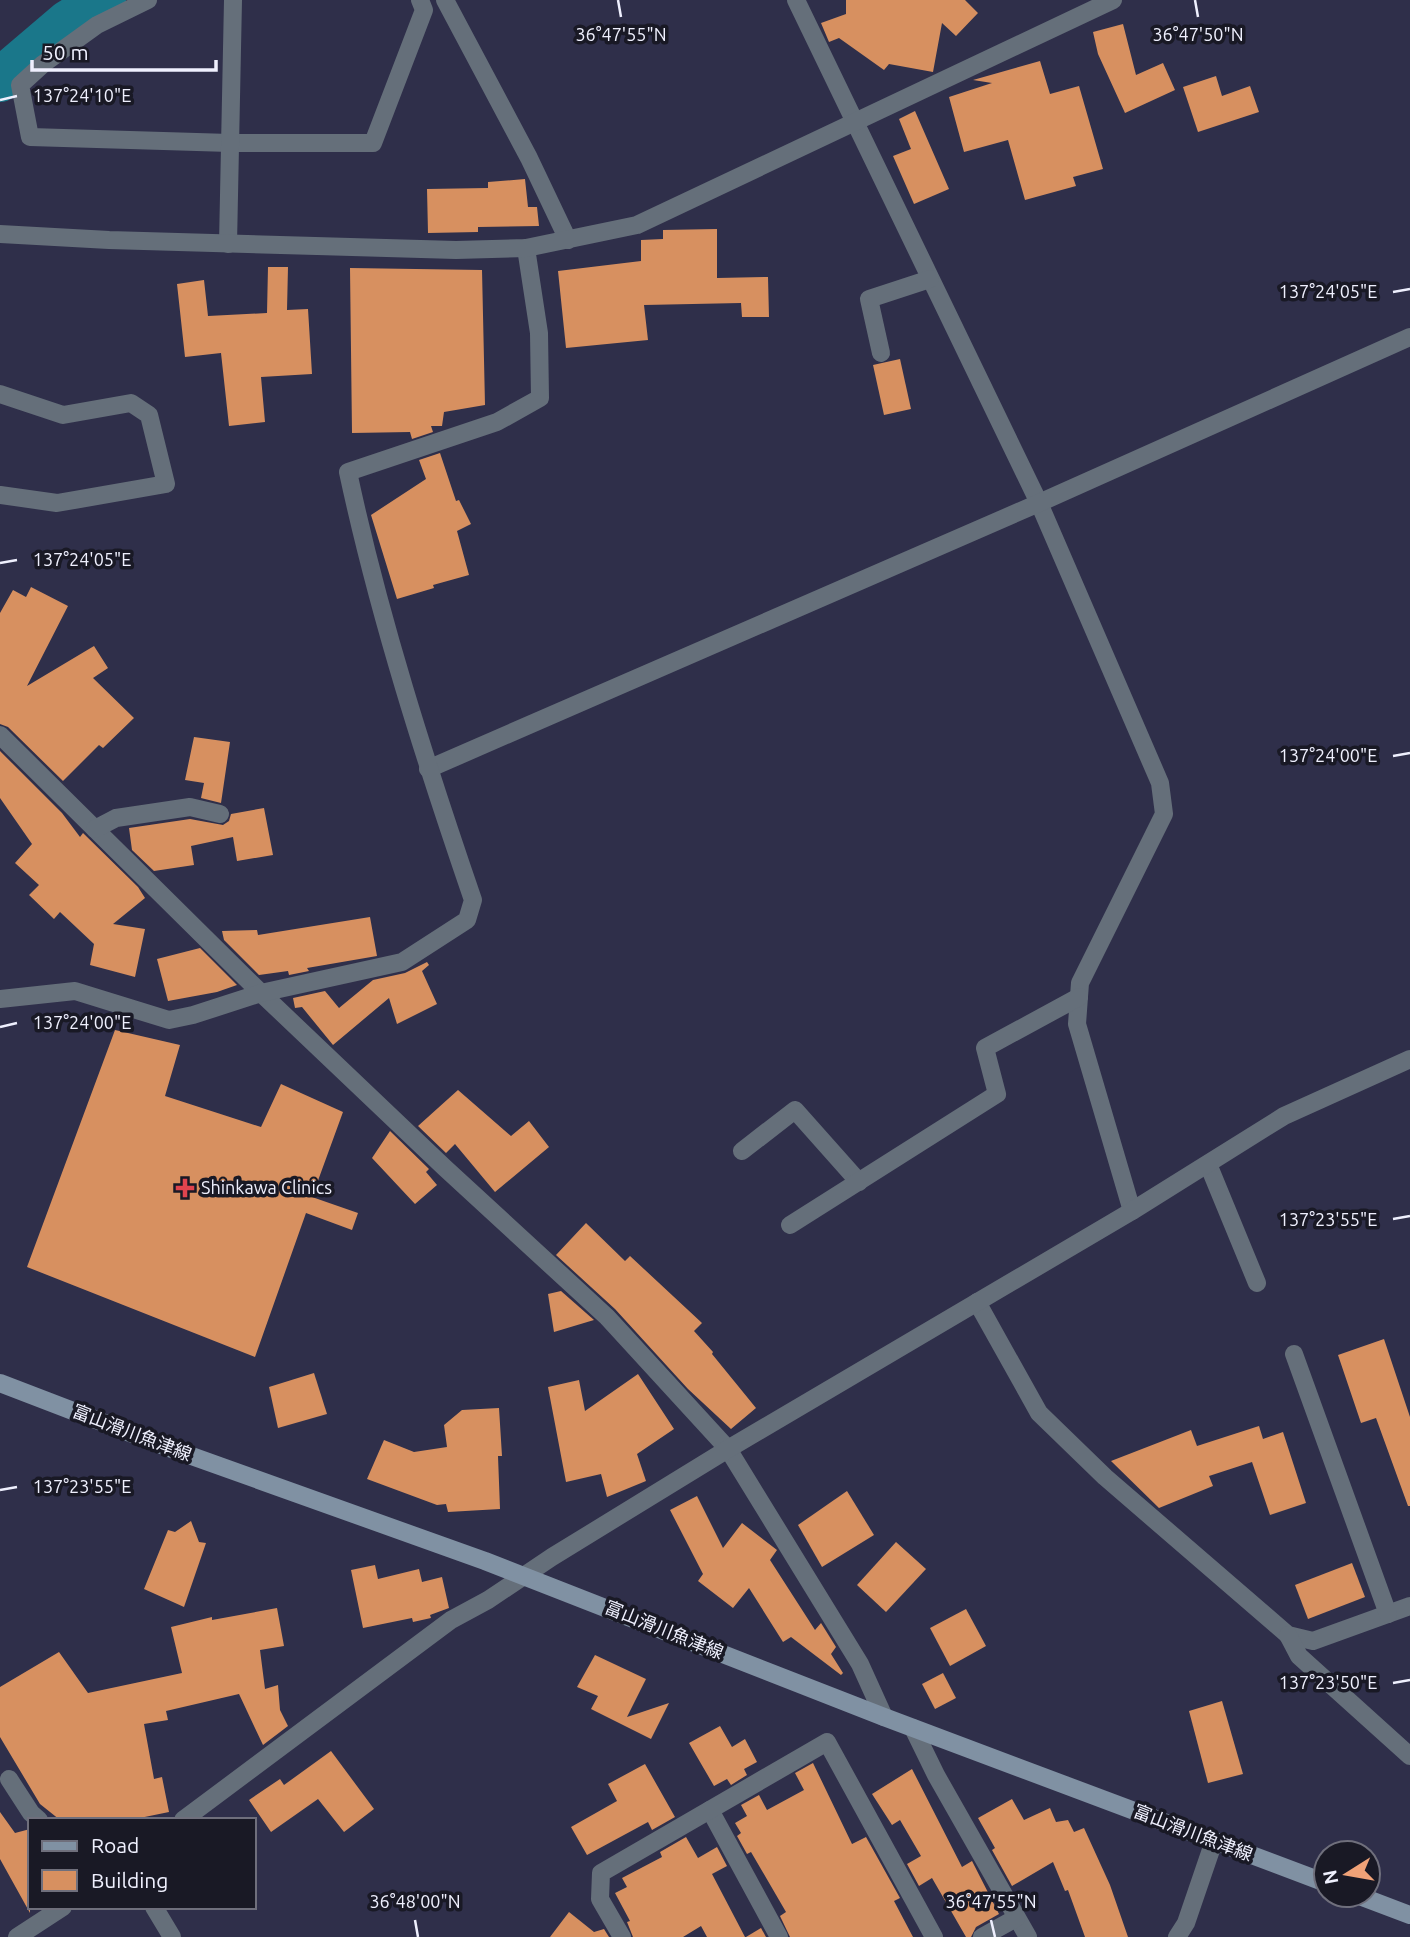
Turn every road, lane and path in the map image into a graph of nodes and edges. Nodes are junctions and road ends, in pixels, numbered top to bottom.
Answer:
1 (148, 0) edge
2 (233, 0) edge
3 (420, 0) edge
4 (444, 0) edge
5 (796, 0) edge
6 (1113, 0) edge
7 (855, 122) junction
8 (230, 143) junction
9 (0, 234) edge
10 (568, 240) junction
11 (228, 244) junction
12 (526, 248) junction
13 (930, 279) junction
14 (1410, 337) edge
15 (881, 353) dead end
16 (0, 394) edge
17 (0, 495) edge
18 (1039, 503) junction
19 (0, 735) edge
20 (428, 769) junction
21 (220, 814) dead end
22 (95, 829) junction
23 (261, 993) junction
24 (1079, 997) junction
25 (0, 999) edge
26 (1410, 1059) edge
27 (742, 1151) dead end
28 (1208, 1164) junction
29 (859, 1182) junction
30 (1132, 1211) junction
31 (790, 1225) dead end
32 (1257, 1283) dead end
33 (977, 1302) junction
34 (1294, 1354) dead end
35 (0, 1383) edge
36 (728, 1449) junction
37 (525, 1576) junction
38 (1410, 1606) edge
39 (1388, 1614) junction
40 (1287, 1635) junction
41 (884, 1717) junction
42 (913, 1728) junction
43 (1410, 1756) edge
44 (9, 1779) dead end
45 (710, 1810) junction
46 (37, 1818) edge
47 (186, 1818) edge
48 (1214, 1841) junction
49 (1312, 1878) edge
50 (1382, 1904) edge
51 (60, 1909) edge
52 (155, 1909) edge
53 (1410, 1915) edge
54 (1016, 1918) junction
55 (18, 1937) edge
56 (172, 1937) edge
57 (622, 1937) edge
58 (779, 1937) edge
59 (934, 1937) edge
60 (982, 1937) edge
61 (1028, 1937) edge
62 (1177, 1937) edge

1 - 8 street
2 - 8 street
3 - 8 street
4 - 10 street
5 - 7 street
6 - 7 street
7 - 10 street
7 - 13 street
8 - 11 street
9 - 11 street
10 - 12 street
11 - 12 street
12 - 20 street
13 - 15 street
13 - 18 street
14 - 18 street
16 - 17 street
18 - 20 street
18 - 24 street
19 - 22 street
20 - 23 street
21 - 22 street
22 - 23 street
23 - 25 street
23 - 36 street
24 - 29 street
24 - 30 street
26 - 28 street
27 - 29 street
28 - 30 street
28 - 32 street
29 - 31 street
30 - 33 street
33 - 36 street
33 - 40 street
34 - 39 street
35 - 37 main road, 富山滑川魚津線
36 - 37 street
36 - 41 street
37 - 41 main road, 富山滑川魚津線
37 - 47 street
38 - 39 street
39 - 40 street
40 - 43 street
41 - 42 main road, 富山滑川魚津線
42 - 48 main road, 富山滑川魚津線
42 - 54 street
44 - 46 street
45 - 57 street
45 - 58 street
45 - 59 street
48 - 49 main road, 富山滑川魚津線
48 - 62 street
50 - 53 main road
51 - 55 street
52 - 56 street
54 - 60 street
54 - 61 street

